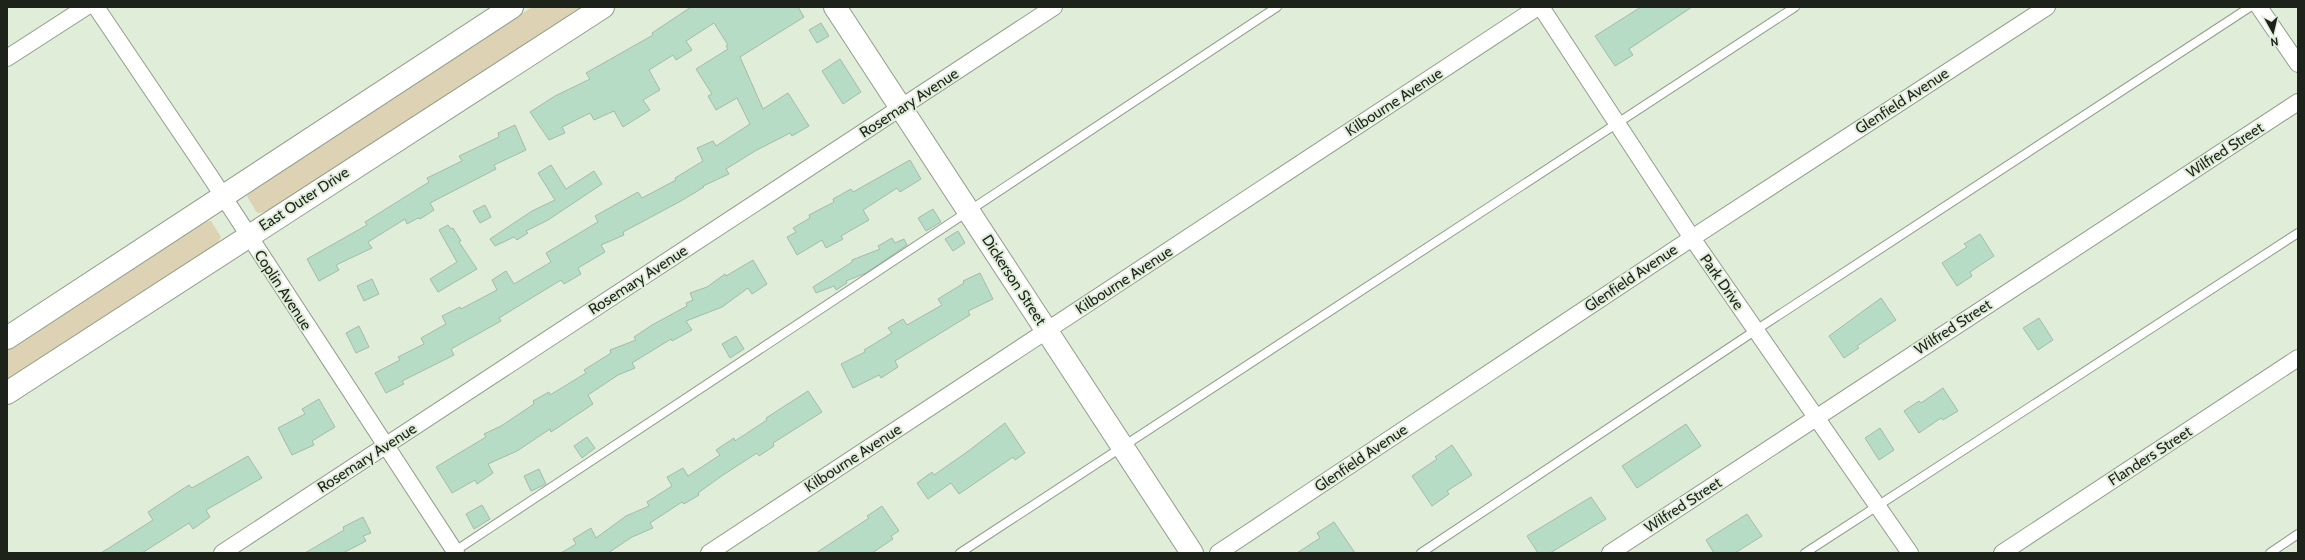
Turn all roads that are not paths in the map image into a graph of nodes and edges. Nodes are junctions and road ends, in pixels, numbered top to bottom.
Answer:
1 (86, 7) edge
2 (96, 7) edge
3 (512, 7) edge
4 (603, 7) edge
5 (835, 7) edge
6 (1054, 7) edge
7 (1277, 7) edge
8 (1539, 7) edge
9 (1795, 7) edge
10 (2047, 7) edge
11 (2250, 7) edge
12 (2260, 7) edge
13 (7, 58) edge
14 (2298, 64) edge
15 (2298, 102) edge
16 (902, 109) junction
17 (1618, 124) junction
18 (222, 197) junction
19 (970, 212) junction
20 (2298, 233) edge
21 (248, 236) junction
22 (1692, 238) junction
23 (1047, 329) junction
24 (1756, 330) junction
25 (7, 338) edge
26 (2298, 358) edge
27 (7, 393) edge
28 (1816, 417) junction
29 (385, 446) junction
30 (1121, 447) junction
31 (1878, 505) junction
32 (2298, 534) edge
33 (454, 552) edge
34 (222, 553) edge
35 (709, 553) edge
36 (960, 553) edge
37 (1192, 553) edge
38 (1218, 553) edge
39 (1421, 553) edge
40 (1610, 553) edge
41 (1805, 553) edge
42 (1910, 553) edge
43 (2002, 553) edge
44 (2270, 553) edge

1 - 13 street
2 - 18 street, Coplin Avenue
3 - 18 street
4 - 21 street, East Outer Drive
5 - 16 street, Dickerson Street
6 - 16 street, Rosemary Avenue
7 - 19 lane
8 - 17 street, Park Drive
8 - 23 street, Kilbourne Avenue
9 - 17 lane
10 - 22 street, Glenfield Avenue
11 - 24 lane
12 - 14 street
15 - 28 street, Wilfred Street
16 - 19 street, Dickerson Street
16 - 29 street, Rosemary Avenue
17 - 22 street, Park Drive
17 - 30 lane
18 - 21 street, Coplin Avenue
18 - 25 street
19 - 23 street, Dickerson Street
19 - 33 lane
20 - 31 lane
21 - 27 street, East Outer Drive
21 - 29 street, Coplin Avenue
22 - 24 street, Park Drive
22 - 38 street, Glenfield Avenue
23 - 30 street, Dickerson Street
23 - 35 street, Kilbourne Avenue
24 - 28 street, Park Drive
24 - 39 lane
26 - 43 street, Flanders Street
28 - 31 street, Park Drive
28 - 40 street, Wilfred Street
29 - 33 street, Coplin Avenue
29 - 34 street, Rosemary Avenue
30 - 36 lane
30 - 37 street, Dickerson Street
31 - 41 lane
31 - 42 street, Park Drive
32 - 44 lane

